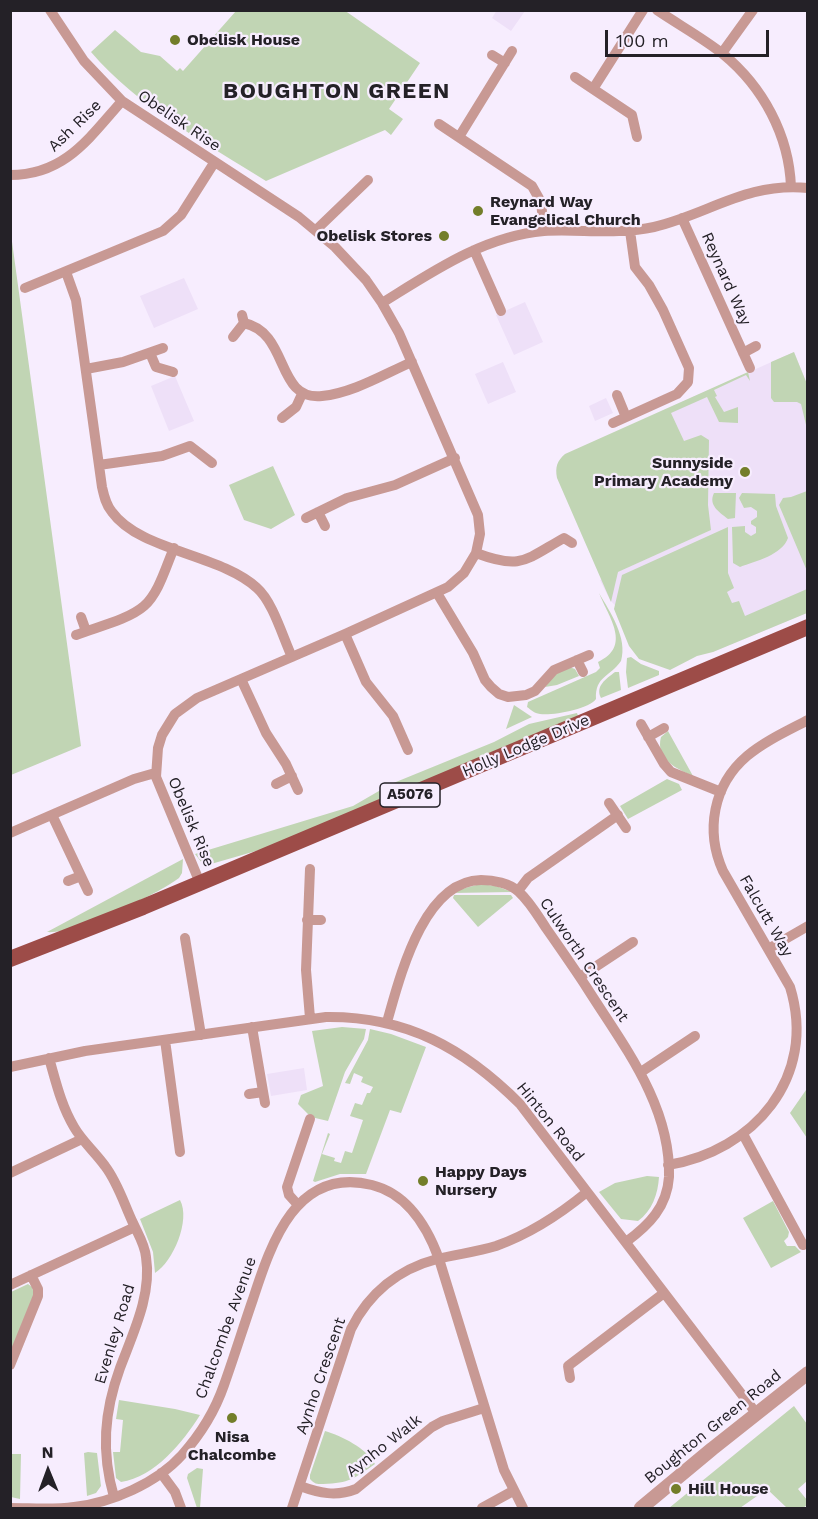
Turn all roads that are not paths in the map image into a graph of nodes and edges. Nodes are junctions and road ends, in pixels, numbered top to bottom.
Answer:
1 (50, 10) edge
2 (643, 10) edge
3 (657, 10) edge
4 (753, 10) edge
5 (513, 51) dead end
6 (722, 53) junction
7 (492, 55) dead end
8 (505, 63) junction
9 (575, 77) dead end
10 (593, 89) junction
11 (122, 101) junction
12 (439, 124) dead end
13 (459, 137) junction
14 (637, 137) dead end
15 (214, 163) junction
16 (10, 175) edge
17 (368, 180) dead end
18 (791, 187) junction
19 (807, 188) edge
20 (682, 218) junction
21 (316, 230) junction
22 (544, 231) junction
23 (630, 231) junction
24 (474, 250) junction
25 (66, 272) junction
26 (25, 288) dead end
27 (382, 303) junction
28 (501, 311) dead end
29 (233, 337) dead end
30 (756, 346) dead end
31 (163, 348) dead end
32 (743, 352) junction
33 (150, 353) junction
34 (412, 362) junction
35 (750, 368) dead end
36 (86, 369) junction
37 (173, 372) dead end
38 (302, 394) junction
39 (617, 395) dead end
40 (626, 417) junction
41 (282, 418) dead end
42 (613, 423) dead end
43 (455, 458) junction
44 (212, 463) dead end
45 (99, 465) junction
46 (318, 512) junction
47 (306, 518) dead end
48 (325, 526) dead end
49 (567, 537) dead end
50 (174, 548) junction
51 (476, 553) junction
52 (437, 593) junction
53 (81, 617) dead end
54 (807, 627) edge
55 (87, 631) junction
56 (345, 634) junction
57 (76, 635) dead end
58 (589, 655) dead end
59 (292, 657) junction
60 (577, 660) junction
61 (583, 672) dead end
62 (241, 679) junction
63 (807, 720) edge
64 (641, 724) dead end
65 (664, 728) dead end
66 (648, 737) junction
67 (402, 746) dead end
68 (155, 773) junction
69 (292, 776) junction
70 (276, 784) dead end
71 (298, 790) dead end
72 (720, 792) junction
73 (609, 803) dead end
74 (52, 814) junction
75 (618, 815) junction
76 (626, 828) dead end
77 (10, 833) edge
78 (310, 869) dead end
79 (81, 876) junction
80 (68, 881) dead end
81 (200, 883) junction
82 (88, 891) dead end
83 (518, 891) junction
84 (307, 920) junction
85 (321, 920) dead end
86 (807, 926) edge
87 (185, 938) dead end
88 (633, 942) dead end
89 (768, 949) junction
90 (10, 959) edge
91 (580, 977) junction
92 (310, 1018) junction
93 (387, 1022) junction
94 (252, 1027) junction
95 (201, 1035) junction
96 (695, 1036) dead end
97 (165, 1040) junction
98 (50, 1058) junction
99 (10, 1068) edge
100 (641, 1072) junction
101 (249, 1094) dead end
102 (310, 1119) dead end
103 (744, 1136) junction
104 (82, 1139) junction
105 (180, 1152) dead end
106 (668, 1165) junction
107 (10, 1173) edge
108 (587, 1192) junction
109 (298, 1205) junction
110 (135, 1227) junction
111 (626, 1242) junction
112 (797, 1242) dead end
113 (439, 1259) junction
114 (31, 1275) junction
115 (10, 1285) edge
116 (664, 1293) junction
117 (10, 1365) edge
118 (807, 1373) edge
119 (570, 1378) dead end
120 (484, 1408) junction
121 (756, 1413) junction
122 (161, 1473) junction
123 (300, 1486) junction
124 (513, 1491) junction
125 (114, 1497) junction
126 (10, 1508) edge
127 (55, 1508) edge
128 (181, 1509) edge
129 (292, 1509) edge
130 (482, 1509) edge
131 (523, 1509) edge
132 (641, 1509) edge

1 - 11 street, Obelisk Rise
2 - 10 street
3 - 6 street
4 - 6 street
5 - 8 street
6 - 18 street
7 - 8 street
8 - 13 street
9 - 10 street
10 - 14 street
11 - 15 street, Obelisk Rise
11 - 16 street, Ash Rise
12 - 13 street
13 - 22 street
15 - 21 street, Obelisk Rise
15 - 25 street
17 - 21 street
18 - 19 street, Reynard Way
18 - 20 street, Reynard Way
20 - 23 street, Reynard Way
20 - 32 street, Reynard Way
21 - 27 street, Obelisk Rise
22 - 23 street, Reynard Way
22 - 24 street, Reynard Way
23 - 40 street
24 - 27 street, Reynard Way
24 - 28 street
25 - 26 street
25 - 36 street
27 - 34 street, Obelisk Rise
29 - 38 street
30 - 32 street, Reynard Way
31 - 33 street
32 - 35 street, Reynard Way
33 - 36 street
33 - 37 street
34 - 38 street
34 - 43 street, Obelisk Rise
36 - 45 street
38 - 41 street
39 - 40 street
40 - 42 street
43 - 46 street
43 - 51 street, Obelisk Rise
44 - 45 street
45 - 50 street
46 - 47 street
46 - 48 street
49 - 51 street
50 - 55 street
50 - 59 street
51 - 52 street, Obelisk Rise
52 - 56 street, Obelisk Rise
52 - 60 street
53 - 55 street
54 - 81 main road, Holly Lodge Drive / A5076
55 - 57 street
56 - 59 street, Obelisk Rise
56 - 67 street
58 - 60 street
59 - 62 street, Obelisk Rise
60 - 61 street
62 - 68 street, Obelisk Rise
62 - 69 street
63 - 72 street, Falcutt Way
64 - 66 street
65 - 66 street
66 - 72 street
68 - 74 street, Obelisk Rise
68 - 81 street, Obelisk Rise
69 - 70 street
69 - 71 street
72 - 89 street, Falcutt Way
73 - 75 street
74 - 77 street, Obelisk Rise
74 - 79 street
75 - 76 street
75 - 83 street
78 - 84 street
79 - 80 street
79 - 82 street
81 - 90 main road, Holly Lodge Drive / A5076
83 - 91 street, Culworth Crescent
83 - 93 street, Culworth Crescent
84 - 85 street
84 - 92 street
86 - 89 street
87 - 95 street
88 - 91 street
89 - 103 street, Falcutt Way
91 - 100 street, Culworth Crescent
92 - 93 street, Hinton Road
92 - 94 street, Hinton Road
93 - 108 street, Hinton Road
94 - 95 street, Hinton Road
94 - 101 street
95 - 97 street, Hinton Road
96 - 100 street
97 - 98 street, Hinton Road
97 - 105 street
98 - 99 street, Hinton Road
98 - 104 street, Evenley Road
100 - 106 street, Culworth Crescent
102 - 109 street
103 - 106 street, Falcutt Way
103 - 112 street
104 - 107 street
104 - 110 street, Evenley Road
106 - 111 street, Culworth Crescent
108 - 111 street, Hinton Road
108 - 113 street, Aynho Crescent
109 - 113 street, Chalcombe Avenue
109 - 122 street, Chalcombe Avenue
110 - 114 street
110 - 125 street, Evenley Road
111 - 116 street, Hinton Road
113 - 120 street, Chalcombe Avenue
113 - 123 street, Aynho Crescent
114 - 115 street
114 - 117 street
116 - 119 street
116 - 121 street, Hinton Road
118 - 121 street, Boughton Green Road
120 - 123 street, Aynho Walk
120 - 124 street, Chalcombe Avenue
121 - 132 street, Boughton Green Road
122 - 125 street, Chalcombe Avenue
122 - 128 street
123 - 129 street, Aynho Crescent
124 - 130 street
124 - 131 street, Chalcombe Avenue
125 - 127 street, Chalcombe Avenue
126 - 127 street, Chalcombe Avenue

